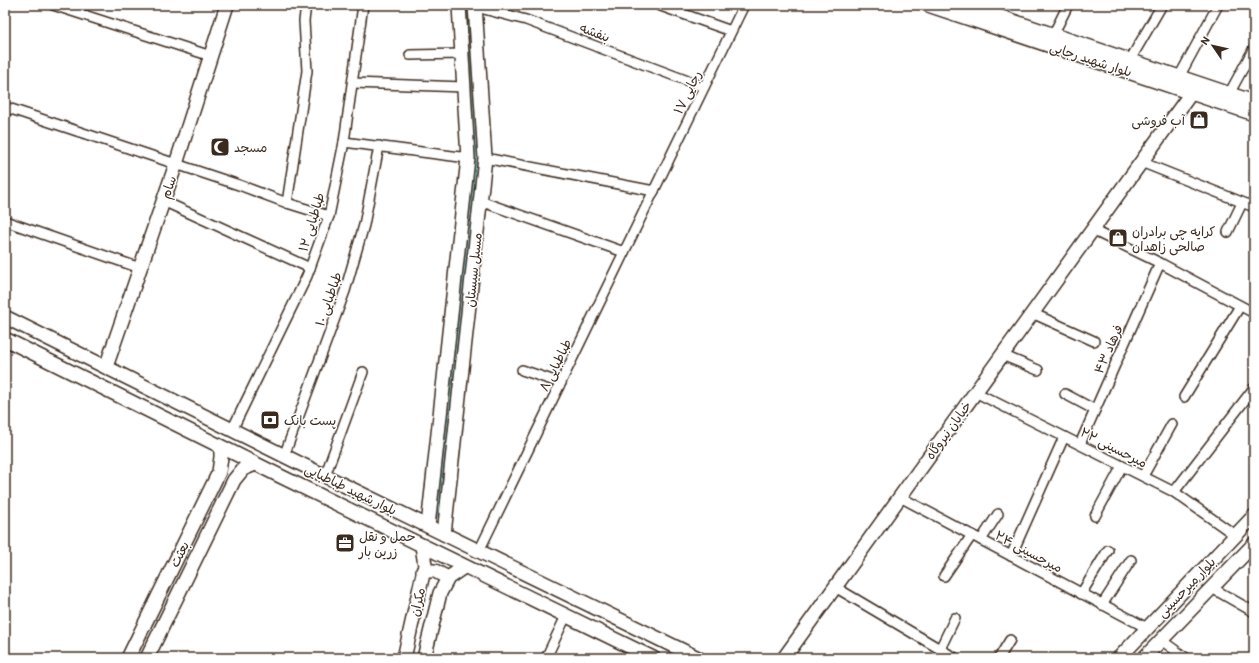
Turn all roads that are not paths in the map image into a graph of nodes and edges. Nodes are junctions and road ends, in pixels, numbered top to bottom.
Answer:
1 (53, 5) edge
2 (227, 5) edge
3 (306, 5) edge
4 (363, 5) edge
5 (460, 5) edge
6 (658, 5) edge
7 (744, 5) edge
8 (928, 5) edge
9 (964, 5) edge
10 (1068, 5) edge
11 (1162, 5) edge
12 (1218, 5) edge
13 (475, 6) edge
14 (986, 8) edge
15 (731, 31) junction
16 (1053, 35) junction
17 (1254, 48) edge
18 (462, 54) junction
19 (410, 55) dead end
20 (211, 56) junction
21 (1130, 60) junction
22 (1179, 77) junction
23 (352, 83) junction
24 (464, 87) junction
25 (704, 87) junction
26 (1191, 93) junction
27 (1229, 94) junction
28 (1254, 102) edge
29 (5, 107) edge
30 (1254, 114) edge
31 (344, 142) junction
32 (379, 146) junction
33 (468, 158) junction
34 (484, 158) junction
35 (1141, 162) junction
36 (176, 164) junction
37 (654, 191) junction
38 (162, 201) junction
39 (480, 201) junction
40 (287, 203) junction
41 (1242, 203) junction
42 (1254, 207) edge
43 (329, 216) junction
44 (5, 221) edge
45 (1092, 230) junction
46 (1228, 232) dead end
47 (624, 252) junction
48 (1160, 263) junction
49 (140, 268) junction
50 (310, 268) junction
51 (1240, 306) junction
52 (1032, 313) junction
53 (1254, 313) edge
54 (5, 317) edge
55 (5, 339) edge
56 (1094, 341) dead end
57 (1002, 355) junction
58 (106, 367) junction
59 (522, 370) dead end
60 (1038, 370) dead end
61 (363, 372) dead end
62 (561, 382) junction
63 (1254, 388) edge
64 (975, 392) junction
65 (1065, 394) dead end
66 (1184, 397) dead end
67 (1095, 410) junction
68 (1172, 424) dead end
69 (232, 430) junction
70 (1064, 437) junction
71 (1080, 444) junction
72 (221, 447) junction
73 (284, 456) junction
74 (255, 464) junction
75 (1122, 466) junction
76 (219, 472) junction
77 (325, 476) junction
78 (1143, 476) junction
79 (234, 480) junction
80 (1174, 492) junction
81 (318, 495) junction
82 (900, 497) junction
83 (998, 514) dead end
84 (1095, 516) dead end
85 (1254, 516) edge
86 (428, 526) junction
87 (444, 534) junction
88 (1235, 535) junction
89 (972, 536) junction
90 (981, 540) junction
91 (422, 546) junction
92 (1108, 550) dead end
93 (1252, 550) edge
94 (479, 551) junction
95 (1011, 556) junction
96 (1131, 560) dead end
97 (464, 567) junction
98 (423, 571) junction
99 (944, 576) dead end
100 (448, 578) junction
101 (835, 587) junction
102 (1212, 588) junction
103 (1081, 594) junction
104 (1102, 605) junction
105 (1254, 612) edge
106 (566, 616) junction
107 (954, 618) dead end
108 (1147, 628) junction
109 (1010, 640) dead end
110 (1161, 640) junction
111 (940, 649) junction
112 (632, 654) edge
113 (130, 657) edge
114 (149, 657) edge
115 (404, 658) edge
116 (424, 658) edge
117 (546, 658) edge
118 (653, 658) edge
119 (698, 658) edge
120 (784, 658) edge
121 (955, 658) edge
122 (999, 658) edge
123 (1118, 658) edge
124 (1144, 658) edge
125 (1186, 658) edge

1 - 20 street
2 - 20 main road, سام
3 - 40 street
4 - 23 street, طباطبایی ۱۲
5 - 18 main road, مسیل سیستان
6 - 15 street
7 - 15 street, رجایی ۱۷
8 - 26 main road, بلوار شهید رجایی
9 - 14 main road, بلوار شهید رجایی
10 - 16 street
11 - 21 street
12 - 22 street
13 - 25 street, بنفشه
13 - 34 main road, مسیل سیستان
14 - 16 main road, بلوار شهید رجایی
15 - 25 street, رجایی ۱۷
16 - 21 main road, بلوار شهید رجایی
17 - 27 street
18 - 19 street
18 - 24 main road, مسیل سیستان
20 - 36 main road, سام
21 - 22 main road, بلوار شهید رجایی
22 - 27 main road, بلوار شهید رجایی
23 - 24 street
23 - 31 street, طباطبایی ۱۲
24 - 33 main road, مسیل سیستان
25 - 37 street, رجایی ۱۷
26 - 30 main road, بلوار شهید رجایی
26 - 35 main road, خیابان نیروگاه
27 - 28 main road, بلوار شهید رجایی
29 - 36 street
31 - 32 street
31 - 43 street, طباطبایی ۱۲
32 - 33 street
32 - 73 street, طباطبایی ۱۰
33 - 86 main road, مسیل سیستان
34 - 37 street
34 - 39 main road, مسیل سیستان
35 - 41 street
35 - 45 main road, خیابان نیروگاه
36 - 38 main road, سام
36 - 40 street
37 - 47 street, طباطبایی ۸
38 - 49 main road, سام
38 - 50 street
39 - 47 street
39 - 87 main road, مسیل سیستان
40 - 43 street
41 - 42 street
41 - 46 street
43 - 50 street, طباطبایی ۱۲
44 - 49 street
45 - 48 street
45 - 52 main road, خیابان نیروگاه
47 - 62 street, طباطبایی ۸
48 - 51 street
48 - 67 street, فرهاد ۴۳
49 - 58 main road, سام
50 - 69 street, طباطبایی ۱۲
51 - 53 street
51 - 66 street
52 - 56 street
52 - 57 main road, خیابان نیروگاه
54 - 58 main road, بلوار شهید طباطبایی
55 - 72 main road, بلوار شهید طباطبایی
57 - 60 street
57 - 64 main road, خیابان نیروگاه
58 - 69 main road, بلوار شهید طباطبایی
59 - 62 street
61 - 77 street
62 - 94 street, طباطبایی ۸
63 - 80 street
64 - 70 street, میرحسینی ۲۲
64 - 82 main road, خیابان نیروگاه
65 - 67 street
67 - 71 street, فرهاد ۴۳
68 - 78 street
69 - 73 main road, بلوار شهید طباطبایی
70 - 71 street, میرحسینی ۲۲
70 - 95 street
71 - 75 street, میرحسینی ۲۲
72 - 74 main road, بلوار شهید طباطبایی
72 - 76 main road, بعثت
73 - 77 main road, بلوار شهید طباطبایی
74 - 79 main road, بعثت
74 - 81 main road, بلوار شهید طباطبایی
75 - 78 street, میرحسینی ۲۲
75 - 84 street
76 - 79 main road
76 - 113 main road, بعثت
77 - 81 main road
77 - 86 main road, بلوار شهید طباطبایی
78 - 80 street, میرحسینی ۲۲
79 - 114 main road, بعثت
80 - 88 street, میرحسینی ۲۲
81 - 91 main road, بلوار شهید طباطبایی
82 - 89 street, میرحسینی ۲۴
82 - 101 main road, خیابان نیروگاه
83 - 90 street
85 - 88 main road, بلوار میرحسینی
86 - 87 main road, بلوار شهید طباطبایی
87 - 94 main road, بلوار شهید طباطبایی
88 - 108 main road, بلوار میرحسینی
89 - 90 street, میرحسینی ۲۴
89 - 99 street
90 - 95 street, میرحسینی ۲۴
91 - 97 main road, بلوار شهید طباطبایی
91 - 98 main road, مکران
92 - 103 street
93 - 102 main road, بلوار میرحسینی
94 - 119 main road, بلوار شهید طباطبایی
95 - 103 street, میرحسینی ۲۴
96 - 104 street
97 - 100 main road, مکران
97 - 106 main road, بلوار شهید طباطبایی
98 - 100 main road
98 - 115 main road, مکران
100 - 116 main road, مکران
101 - 111 street
101 - 120 main road, خیابان نیروگاه
102 - 105 street
102 - 110 main road, بلوار میرحسینی
103 - 104 street, میرحسینی ۲۴
104 - 108 street, میرحسینی ۲۴
106 - 112 main road, بلوار شهید طباطبایی
106 - 117 street
107 - 111 street
108 - 123 main road, بلوار میرحسینی
109 - 122 street
110 - 124 main road, بلوار میرحسینی
110 - 125 street
111 - 121 street
112 - 118 main road, بلوار شهید طباطبایی
113 - 114 main road

